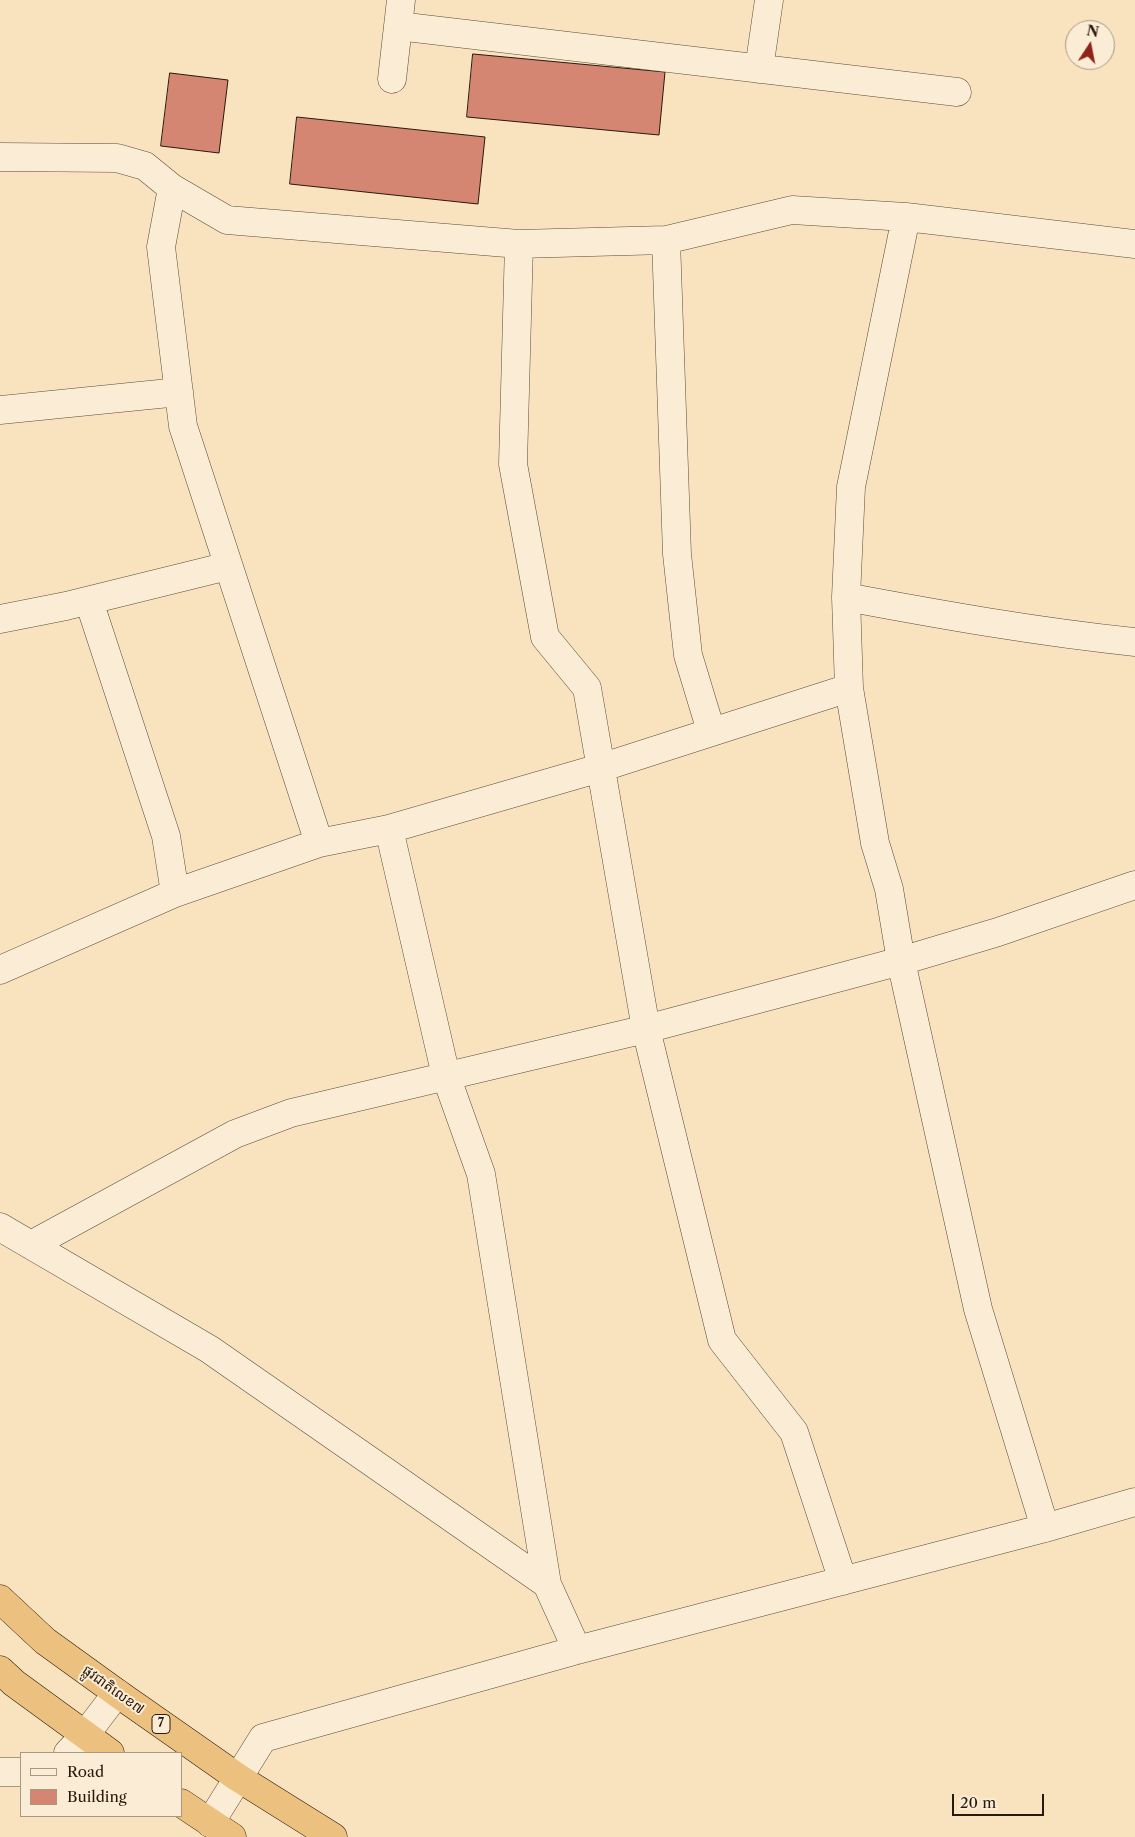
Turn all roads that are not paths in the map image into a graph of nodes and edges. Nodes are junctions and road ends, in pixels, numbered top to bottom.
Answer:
1 (769, 0) edge
2 (399, 13) edge
3 (759, 69) junction
4 (392, 79) dead end
5 (957, 92) dead end
6 (0, 156) edge
7 (172, 188) junction
8 (906, 217) junction
9 (666, 240) junction
10 (519, 244) junction
11 (1135, 244) edge
12 (179, 392) junction
13 (0, 410) edge
14 (228, 566) junction
15 (846, 597) junction
16 (90, 601) junction
17 (0, 619) edge
18 (1135, 642) edge
19 (848, 688) junction
20 (711, 731) junction
21 (600, 768) junction
22 (389, 829) junction
23 (319, 842) junction
24 (1135, 885) edge
25 (175, 892) junction
26 (901, 961) junction
27 (0, 970) edge
28 (646, 1029) junction
29 (446, 1076) junction
30 (0, 1227) edge
31 (31, 1244) junction
32 (1135, 1502) edge
33 (1044, 1528) junction
34 (843, 1580) junction
35 (547, 1584) junction
36 (0, 1599) edge
37 (577, 1650) junction
38 (0, 1670) edge
39 (117, 1693) junction
40 (77, 1744) edge
41 (106, 1752) edge
42 (0, 1772) edge
43 (20, 1772) edge
44 (238, 1778) junction
45 (182, 1804) edge
46 (221, 1830) edge
47 (333, 1837) edge

1 - 3 street
2 - 3 street
2 - 4 street
3 - 5 street
6 - 7 street
7 - 10 street
7 - 12 street
8 - 9 street
8 - 11 street
8 - 15 street
9 - 10 street
9 - 20 street
10 - 21 street
12 - 13 street
12 - 14 street
14 - 16 street
14 - 23 street
15 - 18 street
15 - 19 street
16 - 17 street
16 - 25 street
19 - 20 street
19 - 26 street
20 - 21 street
21 - 22 street
21 - 28 street
22 - 23 street
22 - 29 street
23 - 25 street
24 - 26 street
25 - 27 street
26 - 28 street
26 - 33 street
28 - 29 street
28 - 34 street
29 - 31 street
29 - 35 street
30 - 31 street
31 - 35 street
32 - 33 street
33 - 34 street
34 - 37 street
35 - 37 street
36 - 39 highway, ផ្លូវជាតិលេខ៧ / 7
37 - 44 street
38 - 40 highway
39 - 40 street
39 - 44 highway, ផ្លូវជាតិលេខ៧ / 7
40 - 41 highway
42 - 43 street
44 - 46 street
44 - 47 highway, ផ្លូវជាតិលេខ៧ / 7
45 - 46 highway

